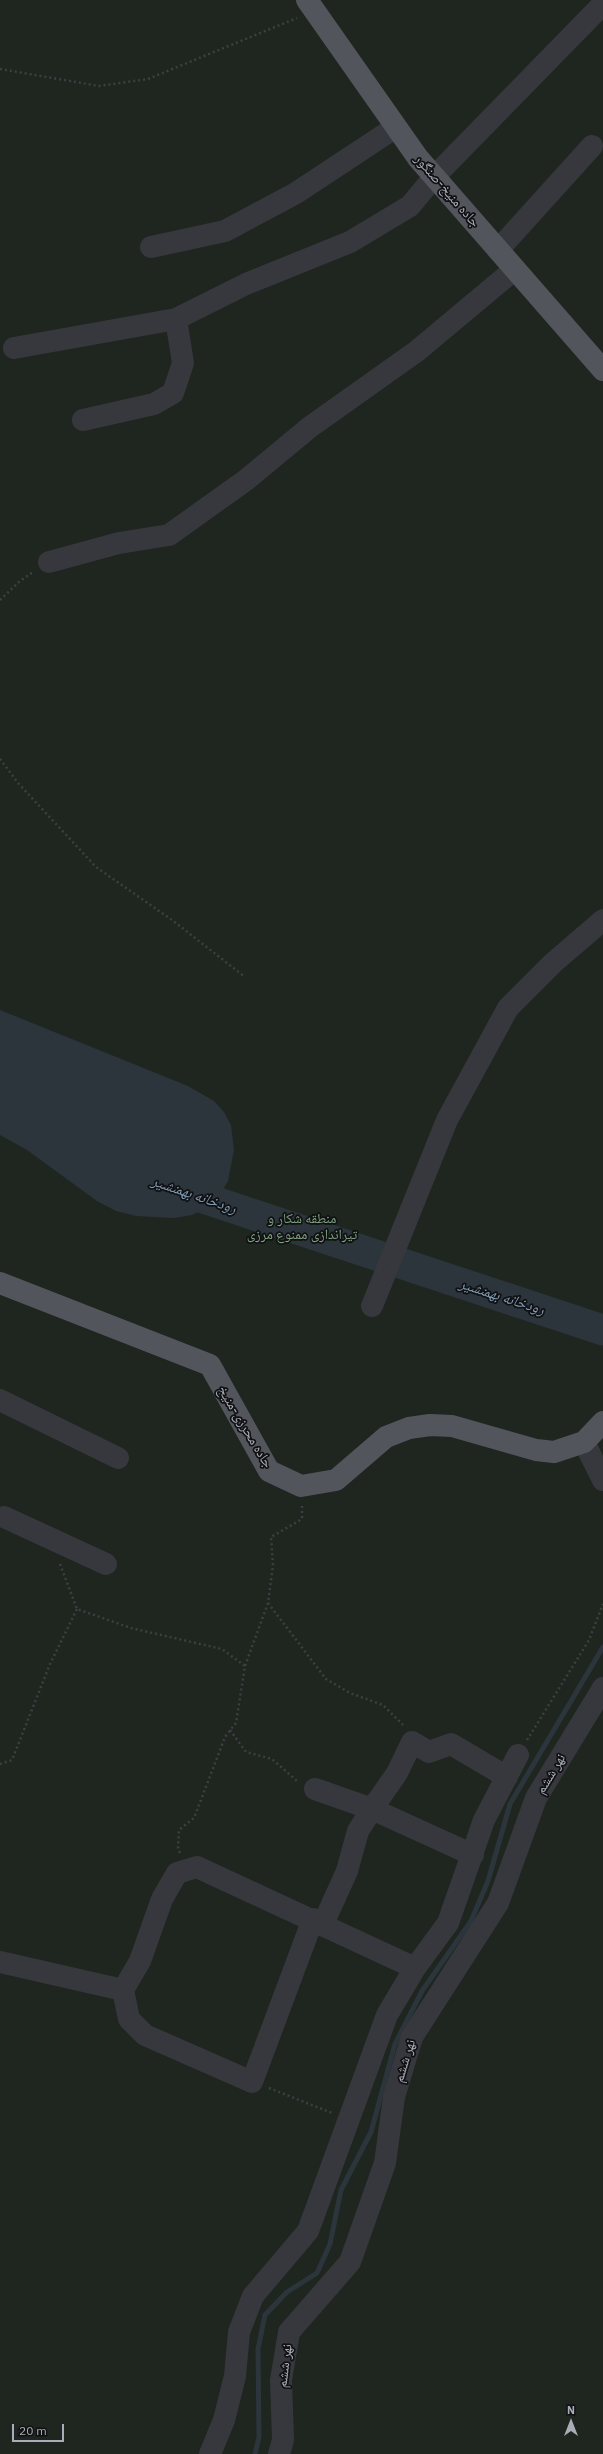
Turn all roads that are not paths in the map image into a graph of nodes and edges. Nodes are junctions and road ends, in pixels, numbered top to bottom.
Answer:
1 (315, 3) edge
2 (603, 4) edge
3 (396, 127) junction
4 (592, 146) dead end
5 (434, 177) junction
6 (151, 246) dead end
7 (498, 250) junction
8 (515, 269) junction
9 (176, 319) junction
10 (14, 348) dead end
11 (603, 370) edge
12 (83, 420) dead end
13 (49, 562) road end
14 (603, 920) edge
15 (0, 1283) edge
16 (372, 1306) dead end
17 (0, 1400) edge
18 (603, 1422) edge
19 (584, 1442) junction
20 (118, 1458) dead end
21 (603, 1480) edge
22 (1, 1520) edge
23 (106, 1564) dead end
24 (603, 1688) edge
25 (518, 1755) road end
26 (507, 1777) junction
27 (315, 1789) road end
28 (372, 1809) junction
29 (473, 1855) junction
30 (318, 1921) junction
31 (0, 1962) edge
32 (415, 1968) junction
33 (123, 1990) junction
34 (210, 2454) edge
35 (279, 2454) edge

1 - 3 main road, جاده منیخ-صنگور
2 - 5 street
3 - 5 main road, جاده منیخ-صنگور
3 - 6 street
4 - 7 street
5 - 7 main road, جاده منیخ-صنگور
5 - 9 street
7 - 8 main road, جاده منیخ-صنگور
8 - 11 main road, جاده منیخ-صنگور
8 - 13 street
9 - 10 street
9 - 12 street
14 - 16 street
15 - 19 main road, جاده محرزی-منیخ
17 - 20 street
18 - 19 main road
19 - 21 street
22 - 23 street
24 - 35 street, نهر ششم
25 - 26 street
26 - 28 street
26 - 29 street
27 - 28 street
28 - 29 street
28 - 30 street
29 - 32 street
30 - 32 street
30 - 33 street
30 - 33 street
31 - 33 street
32 - 34 street

